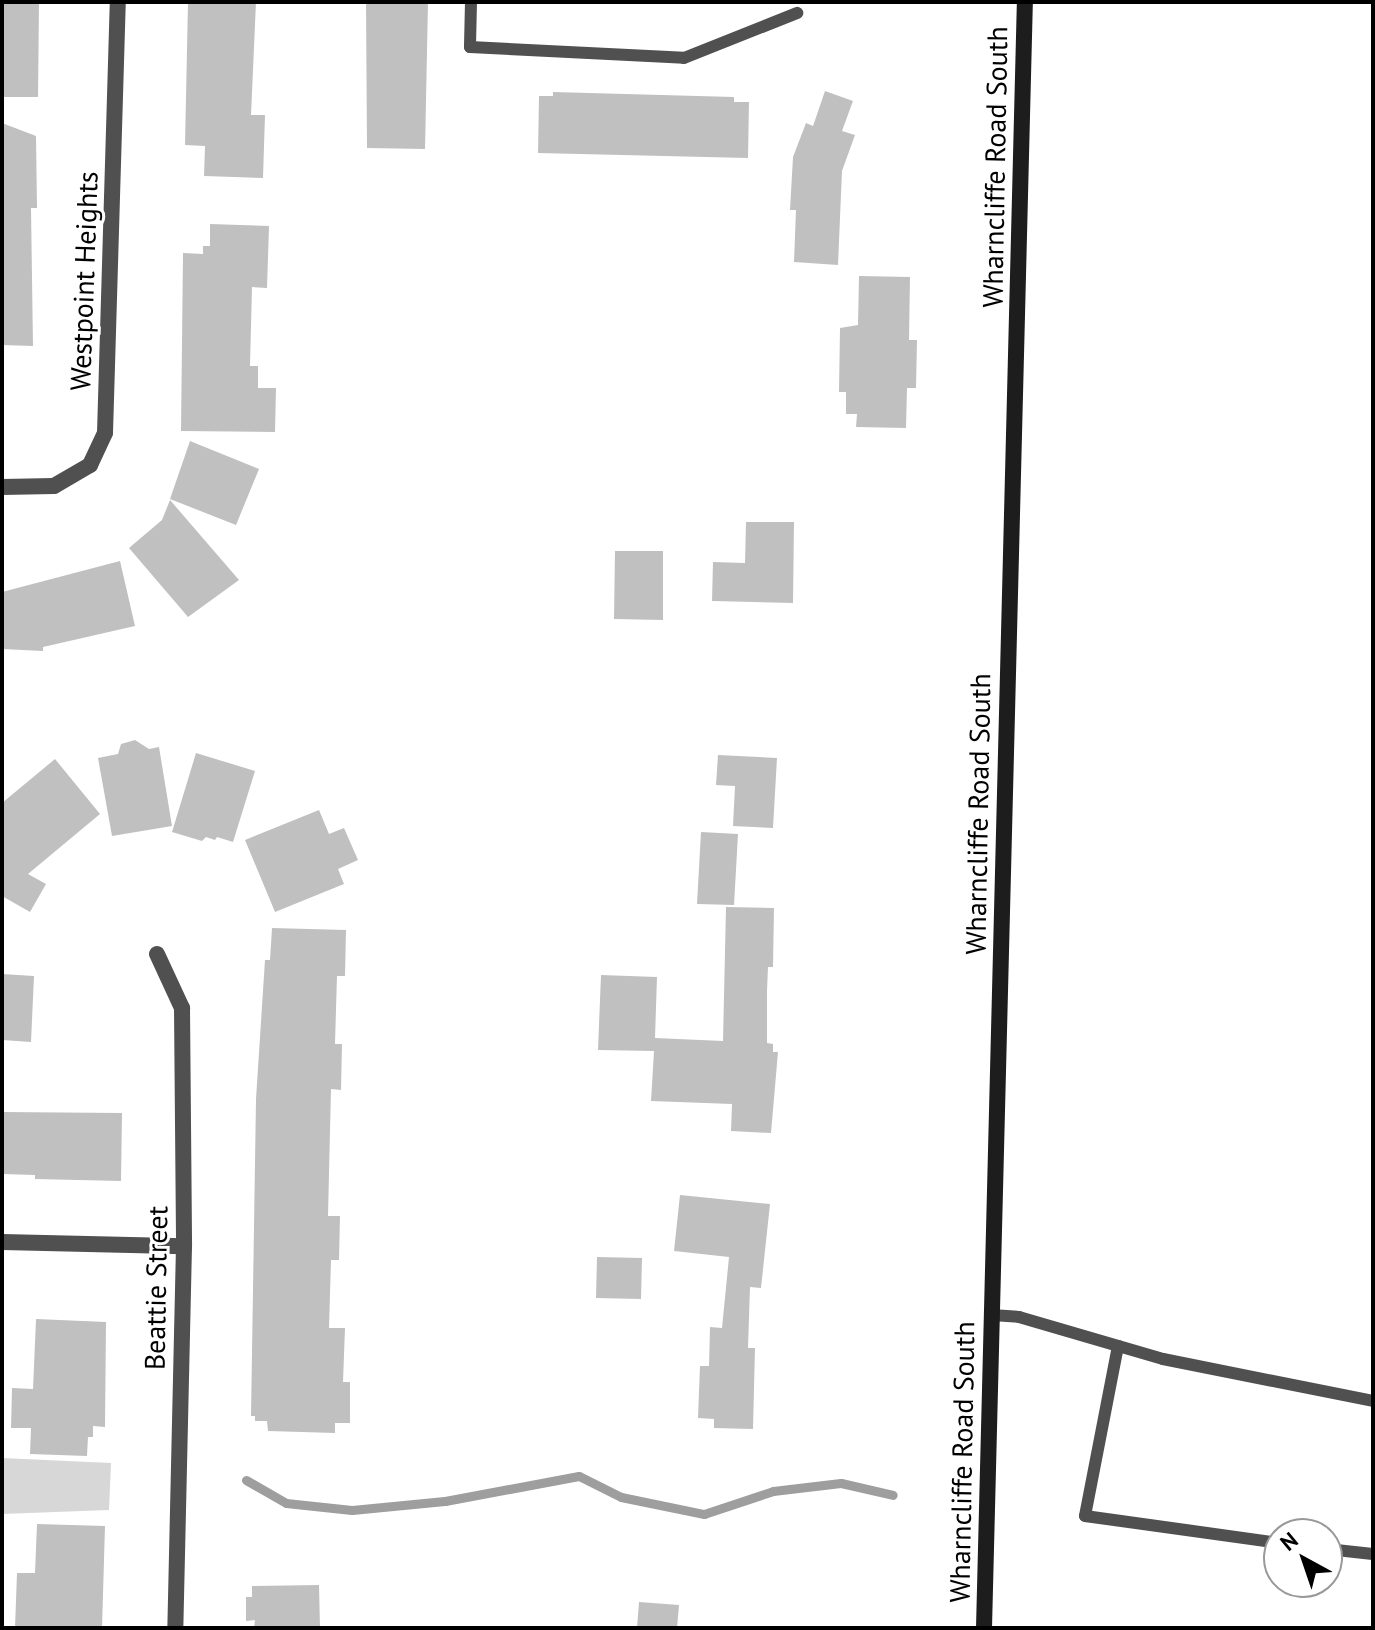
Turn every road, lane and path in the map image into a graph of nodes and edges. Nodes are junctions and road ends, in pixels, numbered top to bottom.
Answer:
1 (118, 2) edge
2 (471, 2) edge
3 (1025, 2) edge
4 (797, 13) dead end
5 (2, 487) edge
6 (157, 954) dead end
7 (2, 1242) edge
8 (184, 1246) junction
9 (992, 1315) junction
10 (1118, 1346) junction
11 (1373, 1401) edge
12 (1263, 1541) edge
13 (1343, 1551) edge
14 (1373, 1554) edge
15 (175, 1628) edge
16 (984, 1628) edge

1 - 5 street, Westpoint Heights
2 - 4 lane
3 - 9 main road, Wharncliffe Road South
6 - 8 street, Beattie Street
7 - 8 street
8 - 15 street, Beattie Street
9 - 10 lane
9 - 16 main road, Wharncliffe Road South
10 - 11 lane
10 - 12 lane
13 - 14 lane

